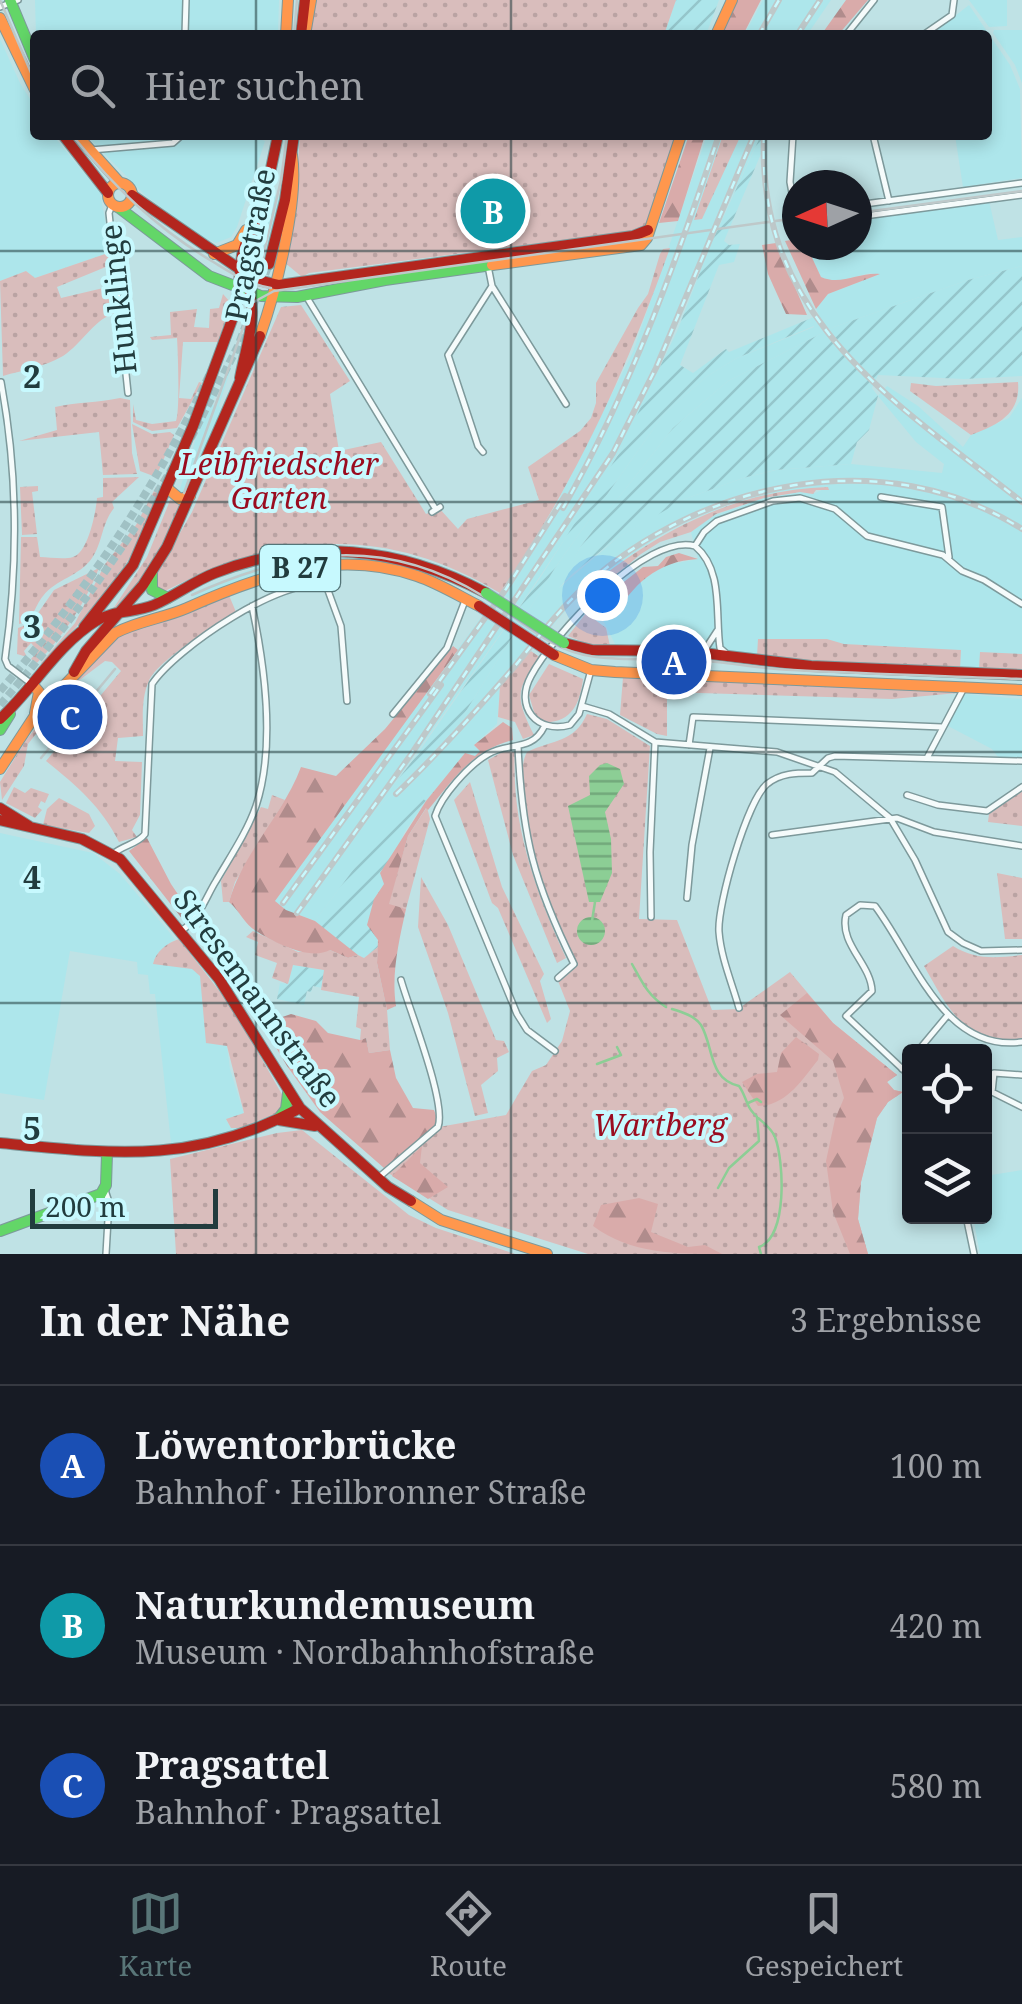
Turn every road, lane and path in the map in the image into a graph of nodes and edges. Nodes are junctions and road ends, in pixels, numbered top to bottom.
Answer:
1 (186, 0) edge
2 (288, 0) edge
3 (308, 0) edge
4 (732, 0) edge
5 (874, 0) edge
6 (954, 0) edge
7 (10, 2) edge
8 (0, 18) edge
9 (185, 30) edge
10 (286, 30) edge
11 (304, 30) edge
12 (718, 30) edge
13 (850, 30) edge
14 (930, 30) edge
15 (30, 48) edge
16 (30, 80) edge
17 (68, 140) edge
18 (81, 140) edge
19 (176, 140) edge
20 (277, 140) edge
21 (293, 140) edge
22 (679, 140) edge
23 (792, 140) edge
24 (874, 140) edge
25 (88, 150) junction
26 (111, 150) junction
27 (276, 152) junction
28 (292, 154) junction
29 (106, 168) junction
30 (790, 170) edge
31 (120, 183) junction
32 (1022, 184) edge
33 (132, 195) junction
34 (1022, 196) edge
35 (888, 201) junction
36 (112, 202) junction
37 (872, 203) edge
38 (872, 216) edge
39 (249, 225) junction
40 (649, 229) junction
41 (213, 254) junction
42 (479, 255) junction
43 (252, 259) tunnel mouth
44 (269, 264) tunnel mouth
45 (488, 266) junction
46 (240, 270) junction
47 (272, 284) junction
48 (492, 286) junction
49 (247, 295) junction
50 (306, 296) junction
51 (270, 298) junction
52 (2, 382) edge
53 (239, 386) junction
54 (128, 394) dead end
55 (566, 404) dead end
56 (484, 452) dead end
57 (167, 488) junction
58 (190, 496) junction
59 (881, 497) dead end
60 (436, 509) dead end
61 (696, 546) junction
62 (950, 560) junction
63 (152, 571) junction
64 (116, 589) junction
65 (183, 590) junction
66 (168, 598) junction
67 (466, 598) junction
68 (1022, 604) edge
69 (192, 606) junction
70 (252, 606) junction
71 (111, 618) junction
72 (124, 628) junction
73 (718, 628) junction
74 (81, 634) junction
75 (702, 653) junction
76 (729, 656) junction
77 (591, 670) junction
78 (74, 673) junction
79 (1022, 675) edge
80 (34, 686) junction
81 (965, 686) junction
82 (1022, 690) edge
83 (347, 702) dead end
84 (582, 706) junction
85 (12, 710) junction
86 (393, 714) dead end
87 (34, 718) junction
88 (0, 720) edge
89 (544, 726) junction
90 (942, 727) junction
91 (0, 730) edge
92 (656, 742) junction
93 (689, 745) junction
94 (518, 746) junction
95 (710, 747) junction
96 (927, 758) junction
97 (1022, 760) edge
98 (822, 765) junction
99 (0, 768) edge
100 (1022, 787) edge
101 (906, 795) dead end
102 (0, 808) edge
103 (890, 818) junction
104 (2, 823) edge
105 (34, 829) junction
106 (772, 836) dead end
107 (1022, 846) edge
108 (114, 854) junction
109 (687, 898) dead end
110 (651, 918) dead end
111 (182, 930) junction
112 (1022, 950) edge
113 (558, 978) dead end
114 (401, 980) dead end
115 (739, 1008) dead end
116 (947, 1016) junction
117 (1022, 1042) edge
118 (923, 1044) edge
119 (555, 1051) dead end
120 (902, 1069) edge
121 (1022, 1075) edge
122 (992, 1078) edge
123 (288, 1092) junction
124 (992, 1092) edge
125 (1022, 1106) edge
126 (300, 1108) junction
127 (278, 1120) junction
128 (318, 1127) junction
129 (0, 1143) edge
130 (108, 1154) junction
131 (377, 1178) junction
132 (105, 1190) junction
133 (968, 1224) edge
134 (0, 1230) edge
135 (106, 1254) edge
136 (548, 1254) edge
137 (974, 1254) edge

1 - 9 street
2 - 10 main road
3 - 11 main road
4 - 12 main road
5 - 13 street
6 - 14 street
7 - 15 main road
8 - 16 main road
17 - 36 main road
18 - 25 main road
19 - 26 street
20 - 27 main road, Pragstraße
21 - 28 main road, Pragstraße
22 - 40 main road
23 - 30 street
24 - 35 street
25 - 26 street
25 - 29 main road
26 - 29 street
27 - 39 main road, Pragstraße
27 - 43 main road, Pragstraße
28 - 44 main road
28 - 47 main road, Pragstraße
29 - 31 main road
31 - 33 main road
31 - 36 main road
32 - 35 street
33 - 36 main road
33 - 41 main road
34 - 38 street
35 - 37 street
36 - 49 main road
36 - 54 street, Hunklinge
39 - 41 main road
39 - 46 main road, Pragstraße
40 - 42 main road
40 - 45 main road
41 - 46 main road
42 - 45 street
42 - 47 main road
45 - 48 street
45 - 50 main road
46 - 47 main road
46 - 49 main road, Pragstraße
47 - 49 main road
47 - 51 main road, Pragstraße
48 - 55 street
48 - 56 street
49 - 51 main road
49 - 53 main road
49 - 57 main road, Pragstraße
50 - 51 main road
50 - 60 street
51 - 53 main road, Pragstraße
52 - 80 street
53 - 58 main road, Pragstraße
57 - 58 main road
57 - 64 main road, Pragstraße
58 - 63 main road, Pragstraße
59 - 62 street
61 - 62 street
61 - 73 street
61 - 89 street
62 - 68 street
63 - 66 main road
63 - 71 main road, Pragstraße
64 - 71 main road
64 - 74 main road, Pragstraße
65 - 66 main road, B 27
65 - 69 main road
65 - 75 main road, B 27, bridge
66 - 71 main road, B 27
67 - 69 main road, B 27
67 - 77 main road, B 27, bridge
67 - 86 street
69 - 72 main road, B 27
70 - 83 street
70 - 108 street
70 - 111 street
71 - 72 main road
71 - 74 main road, B 27
71 - 78 main road, Pragstraße
72 - 78 main road, B 27
73 - 75 street
73 - 76 street
74 - 80 main road, B 27
75 - 76 main road, B 27
76 - 79 main road, B 27
77 - 81 main road, B 27
77 - 84 street
78 - 87 main road, B 27
80 - 85 main road, B 27
80 - 87 main road
81 - 82 main road, B 27
81 - 90 street
84 - 89 street
84 - 92 street
85 - 88 main road, B 27
85 - 91 main road
87 - 99 main road, B 27
89 - 94 street
90 - 93 street
90 - 96 street
92 - 93 street
92 - 110 street
93 - 95 street
94 - 113 street
94 - 119 street
95 - 98 street
95 - 109 street
96 - 97 street
96 - 98 street
98 - 103 street
98 - 115 street
100 - 101 street
102 - 105 main road, Stresemannstraße
103 - 106 street
103 - 107 street
103 - 112 street
104 - 105 main road, Stresemannstraße
105 - 108 main road, Stresemannstraße
108 - 111 main road, Stresemannstraße
111 - 123 main road, Stresemannstraße
114 - 131 street
116 - 117 street
116 - 118 street
116 - 120 street
121 - 122 street
123 - 126 main road, Stresemannstraße
123 - 127 main road
124 - 125 street
126 - 127 main road
126 - 128 main road, Stresemannstraße
127 - 128 main road
127 - 130 main road
128 - 131 main road, Stresemannstraße
129 - 130 main road
130 - 132 main road
131 - 136 main road, Stresemannstraße
132 - 134 main road
132 - 135 street
133 - 137 street

